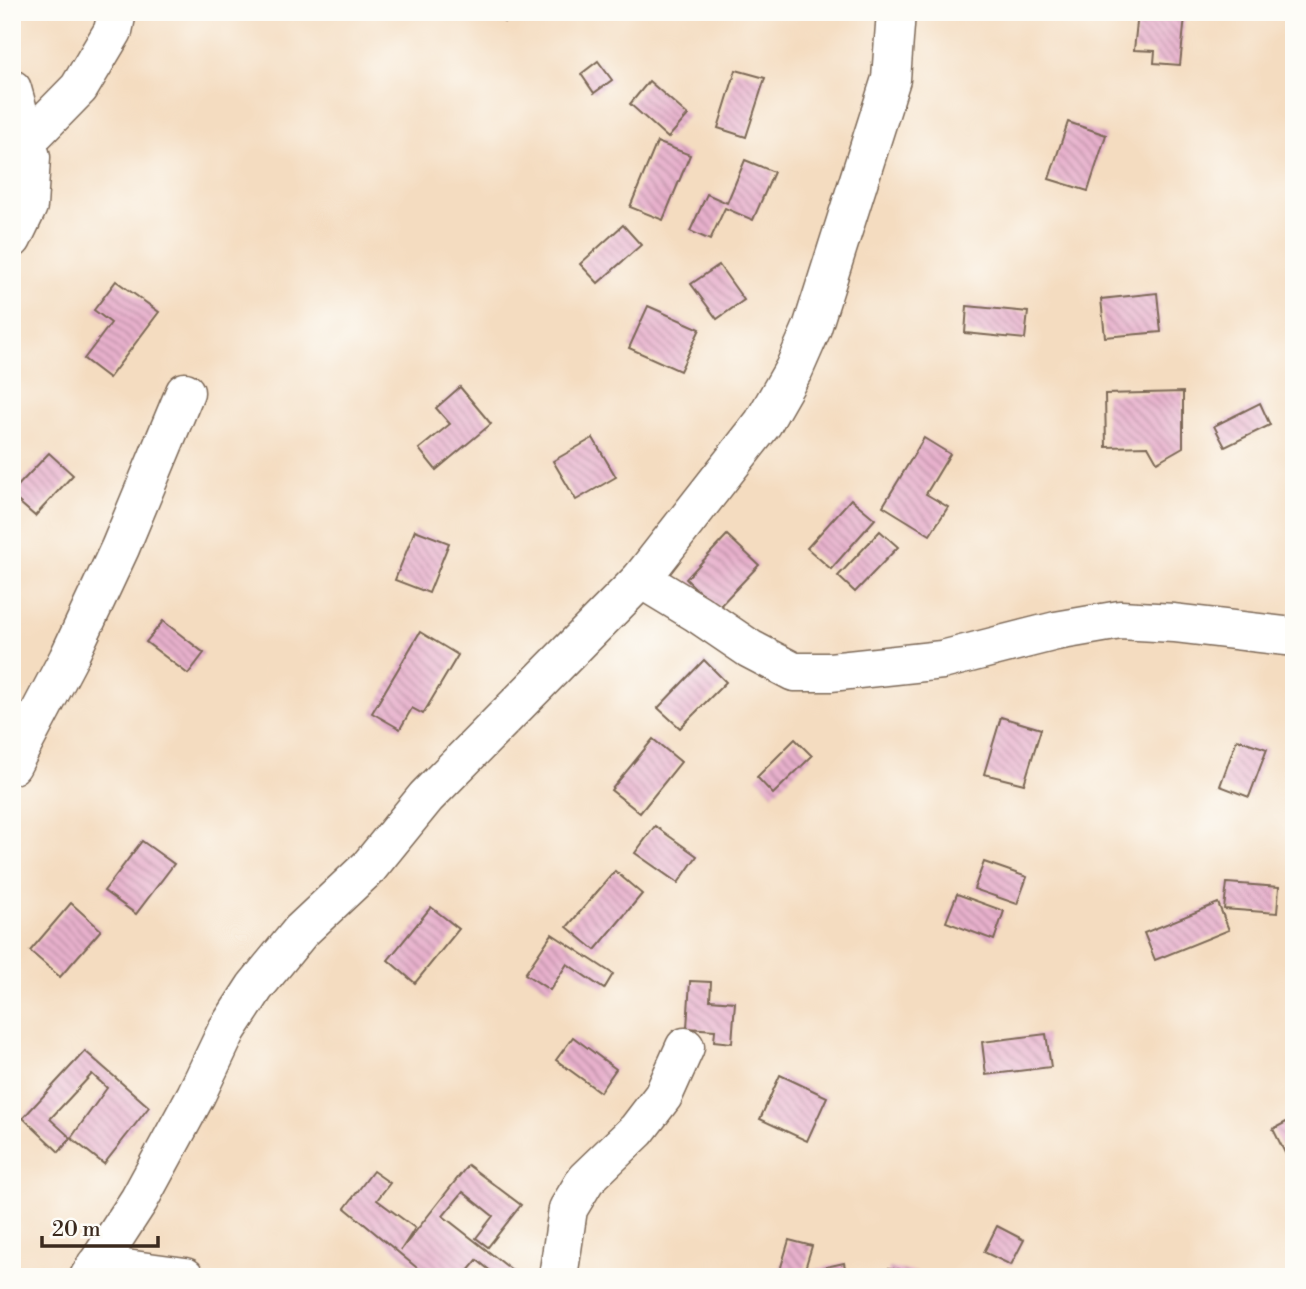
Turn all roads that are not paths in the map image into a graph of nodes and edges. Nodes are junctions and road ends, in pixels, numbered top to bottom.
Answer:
1 (896, 12) edge
2 (117, 13) edge
3 (12, 89) edge
4 (27, 141) junction
5 (12, 239) edge
6 (185, 392) dead end
7 (641, 579) junction
8 (1294, 637) edge
9 (12, 765) edge
10 (685, 1047) dead end
11 (93, 1271) edge
12 (185, 1277) edge
13 (558, 1277) edge

1 - 7 street
2 - 4 street
3 - 4 street
4 - 5 street
6 - 9 street
7 - 8 street
7 - 11 street
10 - 13 street
11 - 12 street

